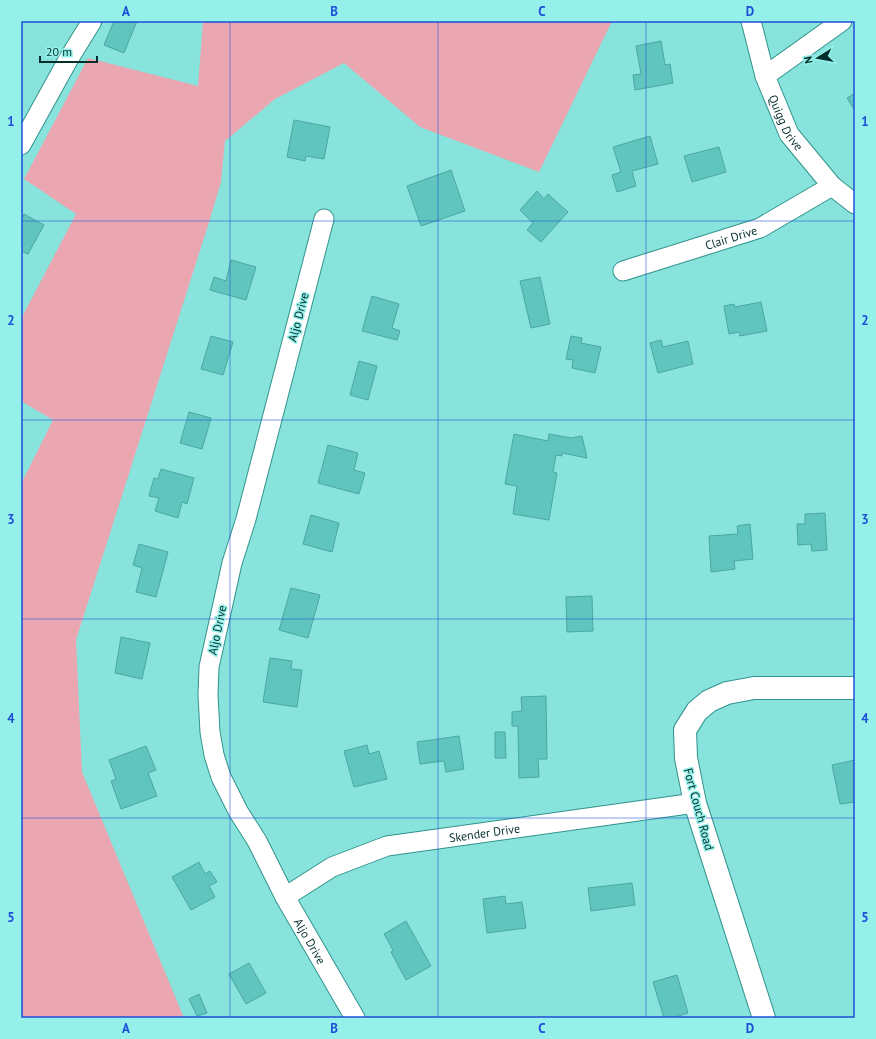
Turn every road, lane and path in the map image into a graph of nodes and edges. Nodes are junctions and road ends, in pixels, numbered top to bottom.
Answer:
1 (92, 21) edge
2 (751, 21) edge
3 (842, 21) edge
4 (765, 76) junction
5 (21, 145) edge
6 (832, 186) junction
7 (855, 204) edge
8 (324, 219) dead end
9 (623, 271) dead end
10 (855, 688) edge
11 (695, 803) junction
12 (285, 897) junction
13 (355, 1018) edge
14 (764, 1018) edge

1 - 5 street
2 - 4 street, Quigg Drive
3 - 4 street
4 - 6 street, Quigg Drive
6 - 7 street, Quigg Drive
6 - 9 street, Clair Drive
8 - 12 street, Aljo Drive
10 - 11 street, Fort Couch Road
11 - 12 street, Skender Drive
11 - 14 street, Fort Couch Road
12 - 13 street, Aljo Drive

